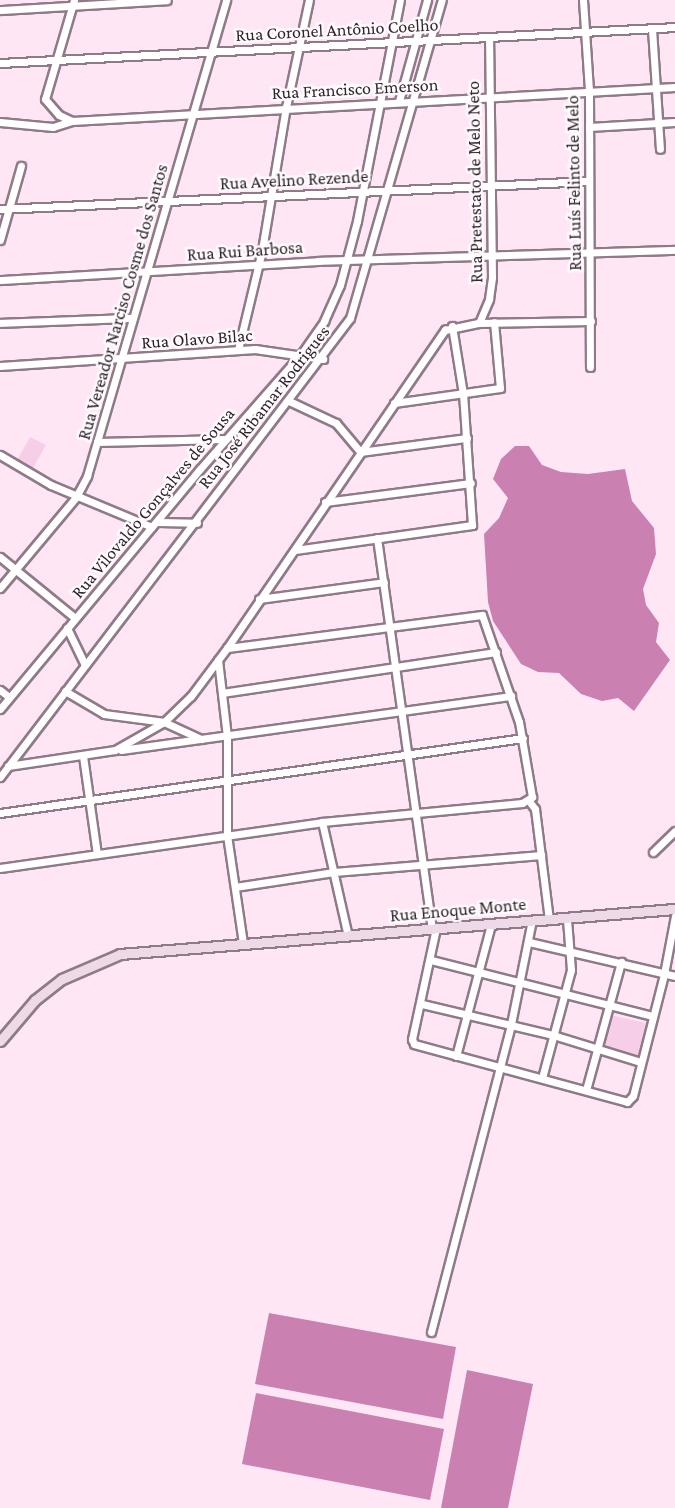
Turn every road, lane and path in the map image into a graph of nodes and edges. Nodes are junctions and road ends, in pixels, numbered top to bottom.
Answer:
1 (167, 0) edge
2 (225, 0) edge
3 (309, 0) edge
4 (400, 0) edge
5 (427, 0) edge
6 (442, 0) edge
7 (583, 0) edge
8 (73, 3) edge
9 (0, 10) edge
10 (675, 27) edge
11 (652, 29) junction
12 (586, 34) junction
13 (489, 38) junction
14 (429, 41) junction
15 (415, 42) junction
16 (391, 44) junction
17 (300, 47) junction
18 (210, 51) junction
19 (55, 60) junction
20 (0, 63) edge
21 (675, 87) edge
22 (656, 88) junction
23 (589, 91) junction
24 (488, 96) junction
25 (399, 101) junction
26 (412, 101) junction
27 (380, 102) junction
28 (286, 107) junction
29 (195, 112) junction
30 (72, 121) junction
31 (0, 122) edge
32 (675, 122) edge
33 (658, 123) junction
34 (589, 126) junction
35 (660, 149) dead end
36 (21, 166) dead end
37 (589, 181) junction
38 (491, 187) junction
39 (388, 189) junction
40 (364, 191) junction
41 (271, 198) junction
42 (168, 201) junction
43 (10, 208) junction
44 (0, 209) edge
45 (0, 240) edge
46 (675, 250) edge
47 (590, 253) junction
48 (491, 255) junction
49 (348, 259) junction
50 (368, 260) junction
51 (258, 264) junction
52 (146, 272) junction
53 (0, 280) edge
54 (131, 318) junction
55 (591, 321) junction
56 (494, 322) junction
57 (0, 323) edge
58 (479, 323) junction
59 (452, 326) junction
60 (238, 350) junction
61 (302, 353) junction
62 (119, 359) junction
63 (323, 359) junction
64 (0, 366) edge
65 (590, 367) dead end
66 (463, 394) junction
67 (289, 401) junction
68 (394, 403) junction
69 (467, 438) junction
70 (226, 439) junction
71 (97, 442) junction
72 (360, 452) junction
73 (3, 458) edge
74 (0, 467) edge
75 (471, 483) junction
76 (76, 496) junction
77 (326, 502) junction
78 (197, 523) junction
79 (155, 524) junction
80 (377, 538) junction
81 (295, 550) junction
82 (0, 557) edge
83 (15, 570) junction
84 (384, 582) junction
85 (0, 588) edge
86 (259, 599) junction
87 (75, 618) junction
88 (391, 625) junction
89 (67, 628) junction
90 (227, 648) junction
91 (496, 652) junction
92 (218, 660) junction
93 (85, 665) junction
94 (398, 669) junction
95 (0, 690) edge
96 (65, 691) junction
97 (222, 693) junction
98 (511, 696) junction
99 (9, 697) junction
100 (0, 709) edge
101 (403, 711) junction
102 (164, 722) junction
103 (227, 737) junction
104 (523, 738) junction
105 (203, 740) junction
106 (115, 750) junction
107 (410, 754) junction
108 (83, 756) junction
109 (8, 766) junction
110 (0, 777) edge
111 (229, 780) junction
112 (89, 800) junction
113 (529, 801) junction
114 (0, 813) edge
115 (418, 813) junction
116 (322, 822) junction
117 (675, 831) edge
118 (227, 835) junction
119 (653, 852) dead end
120 (97, 854) junction
121 (541, 855) junction
122 (425, 867) junction
123 (0, 868) edge
124 (334, 872) junction
125 (235, 886) junction
126 (675, 909) edge
127 (675, 916) edge
128 (567, 919) junction
129 (532, 920) junction
130 (549, 920) junction
131 (491, 924) junction
132 (434, 928) junction
133 (348, 936) junction
134 (529, 942) junction
135 (243, 944) junction
136 (571, 951) junction
137 (431, 960) junction
138 (621, 962) junction
139 (478, 970) junction
140 (664, 974) junction
141 (675, 976) edge
142 (519, 981) junction
143 (564, 993) junction
144 (422, 1004) junction
145 (610, 1004) junction
146 (466, 1014) junction
147 (653, 1016) junction
148 (511, 1024) junction
149 (553, 1035) junction
150 (0, 1041) edge
151 (598, 1050) junction
152 (456, 1056) junction
153 (641, 1062) junction
154 (499, 1069) junction
155 (542, 1078) junction
156 (586, 1090) junction
157 (431, 1332) dead end

1 - 8 street
2 - 18 street, Rua Vereador Narciso Cosme dos Santos
3 - 17 street
4 - 16 street, Rua Vilovaldo Gonçalves de Sousa
5 - 15 street
6 - 14 street, Rua José Ribamar Rodrigues
7 - 12 street, Rua Luís Felinto de Melo
8 - 9 street
8 - 19 street
10 - 11 street, Rua Coronel Antônio Coelho
11 - 12 street, Rua Coronel Antônio Coelho
11 - 22 street
12 - 13 street, Rua Coronel Antônio Coelho
12 - 23 street, Rua Luís Felinto de Melo
13 - 14 street, Rua Coronel Antônio Coelho
13 - 24 street, Rua Pretestato de Melo Neto
14 - 15 street, Rua Coronel Antônio Coelho
14 - 26 street, Rua José Ribamar Rodrigues
15 - 16 street, Rua Coronel Antônio Coelho
15 - 25 street
16 - 17 street, Rua Coronel Antônio Coelho
16 - 27 street, Rua Vilovaldo Gonçalves de Sousa
17 - 18 street, Rua Coronel Antônio Coelho
17 - 28 street
18 - 19 street, Rua Coronel Antônio Coelho
18 - 29 street, Rua Vereador Narciso Cosme dos Santos
19 - 20 street, Rua Coronel Antônio Coelho
19 - 30 street
21 - 22 street, Rua Francisco Emerson
22 - 23 street, Rua Francisco Emerson
22 - 33 street
23 - 24 street, Rua Francisco Emerson
23 - 34 street, Rua Luís Felinto de Melo
24 - 26 street, Rua Francisco Emerson
24 - 38 street, Rua Pretestato de Melo Neto
25 - 26 street, Rua Francisco Emerson
25 - 27 street, Rua Francisco Emerson
26 - 39 street, Rua José Ribamar Rodrigues
27 - 28 street, Rua Francisco Emerson
27 - 40 street, Rua Vilovaldo Gonçalves de Sousa
28 - 29 street, Rua Francisco Emerson
28 - 41 street
29 - 30 street, Rua Francisco Emerson
29 - 42 street, Rua Vereador Narciso Cosme dos Santos
30 - 31 street, Rua Francisco Emerson
32 - 33 street
33 - 34 street
33 - 35 street
34 - 37 street, Rua Luís Felinto de Melo
36 - 43 street
37 - 38 street, Rua Avelino Rezende
37 - 47 street, Rua Luís Felinto de Melo
38 - 39 street, Rua Avelino Rezende
38 - 48 street, Rua Pretestato de Melo Neto
39 - 40 street, Rua Avelino Rezende
39 - 50 street, Rua José Ribamar Rodrigues
40 - 41 street, Rua Avelino Rezende
40 - 49 street, Rua Vilovaldo Gonçalves de Sousa
41 - 42 street, Rua Avelino Rezende
41 - 51 street
42 - 43 street, Rua Avelino Rezende
42 - 52 street, Rua Vereador Narciso Cosme dos Santos
43 - 44 street, Rua Avelino Rezende
43 - 45 street
46 - 47 street, Rua Rui Barbosa
47 - 48 street, Rua Rui Barbosa
47 - 55 street, Rua Luís Felinto de Melo
48 - 50 street, Rua Rui Barbosa
48 - 58 street, Rua Pretestato de Melo Neto
49 - 50 street, Rua Rui Barbosa
49 - 51 street, Rua Rui Barbosa
49 - 61 street, Rua Vilovaldo Gonçalves de Sousa
50 - 63 street, Rua José Ribamar Rodrigues
51 - 52 street, Rua Rui Barbosa
51 - 60 street
52 - 53 street, Rua Rui Barbosa
52 - 54 street, Rua Vereador Narciso Cosme dos Santos
54 - 57 street
54 - 62 street, Rua Vereador Narciso Cosme dos Santos
55 - 56 street
55 - 65 street, Rua Luís Felinto de Melo
56 - 58 street
56 - 66 street
58 - 59 street
59 - 66 street
59 - 68 street
60 - 61 street, Rua Olavo Bilac
60 - 62 street, Rua Olavo Bilac
61 - 63 street, Rua Olavo Bilac
61 - 70 street, Rua Vilovaldo Gonçalves de Sousa
62 - 64 street, Rua Olavo Bilac
62 - 71 street, Rua Vereador Narciso Cosme dos Santos
63 - 67 street, Rua José Ribamar Rodrigues
66 - 68 street
66 - 69 street
67 - 72 street
67 - 78 street, Rua José Ribamar Rodrigues
68 - 72 street
69 - 72 street
69 - 75 street
70 - 71 street
70 - 79 street, Rua Vilovaldo Gonçalves de Sousa
71 - 76 street, Rua Vereador Narciso Cosme dos Santos
72 - 77 street
73 - 74 street
73 - 76 street
75 - 77 street
75 - 80 street
76 - 79 street
76 - 83 street, Rua Vereador Narciso Cosme dos Santos
77 - 81 street
78 - 79 street
78 - 93 street, Rua José Ribamar Rodrigues
79 - 87 street, Rua Vilovaldo Gonçalves de Sousa
80 - 81 street
80 - 84 street
81 - 86 street
82 - 83 street
83 - 85 street, Rua Vereador Narciso Cosme dos Santos
83 - 87 street
84 - 86 street
84 - 88 street
86 - 90 street
87 - 89 street, Rua Vilovaldo Gonçalves de Sousa
88 - 90 street
88 - 91 street
88 - 94 street
89 - 93 street
89 - 99 street, Rua Vilovaldo Gonçalves de Sousa
90 - 92 street
91 - 94 street
91 - 98 street
92 - 97 street
92 - 102 street
93 - 96 street, Rua José Ribamar Rodrigues
94 - 97 street
94 - 101 street
95 - 99 street
96 - 102 street
96 - 109 street, Rua José Ribamar Rodrigues
97 - 103 street
98 - 101 street
98 - 104 street
99 - 100 street, Rua Vilovaldo Gonçalves de Sousa
101 - 103 street
101 - 107 street
102 - 105 street
102 - 106 street
103 - 105 street
103 - 111 street
104 - 107 street
104 - 113 street
105 - 106 street
106 - 108 street
107 - 111 street
107 - 115 street
108 - 109 street
108 - 112 street
109 - 110 street, Rua José Ribamar Rodrigues
111 - 112 street
111 - 118 street
112 - 114 street
112 - 120 street
113 - 115 street
113 - 121 street
115 - 116 street
115 - 122 street
116 - 118 street
116 - 124 street
117 - 119 street
118 - 120 street
118 - 125 street
120 - 123 street
121 - 122 street
121 - 130 street
122 - 124 street
122 - 132 street
124 - 125 street
124 - 133 street
125 - 135 street
126 - 128 main road, Rua Enoque Monte
127 - 140 street
128 - 130 main road, Rua Enoque Monte
128 - 136 street
129 - 130 main road, Rua Enoque Monte
129 - 131 main road, Rua Enoque Monte
129 - 134 street
131 - 132 main road, Rua Enoque Monte
131 - 139 street
132 - 133 main road, Rua Enoque Monte
132 - 137 street
133 - 135 main road, Rua Enoque Monte
134 - 136 street
134 - 142 street
135 - 150 main road, Rua Enoque Monte
136 - 138 street
136 - 143 street
137 - 139 street
137 - 144 street
138 - 140 street
138 - 145 street
139 - 142 street
139 - 146 street
140 - 141 street
140 - 147 street
142 - 143 street
142 - 148 street
143 - 145 street
143 - 149 street
144 - 146 street
144 - 152 street
145 - 147 street
145 - 151 street
146 - 148 street
146 - 152 street
147 - 153 street
148 - 149 street
148 - 154 street
149 - 151 street
149 - 155 street
151 - 153 street
151 - 156 street
152 - 154 street
153 - 156 street
154 - 155 street
154 - 157 street
155 - 156 street

